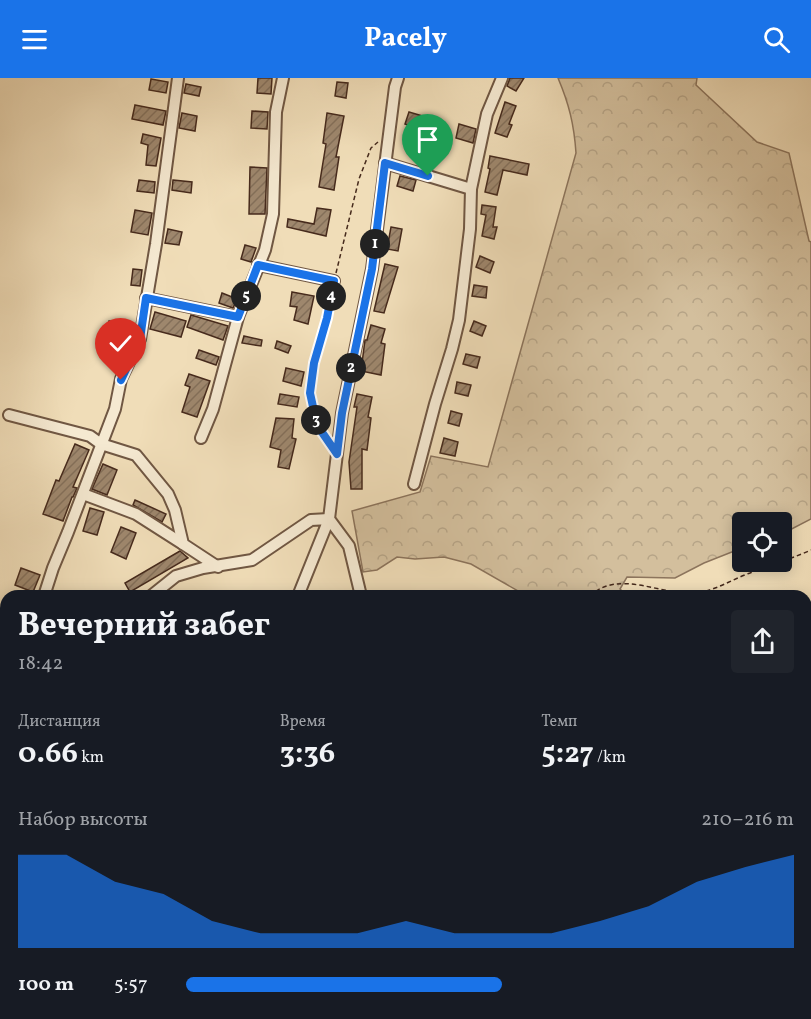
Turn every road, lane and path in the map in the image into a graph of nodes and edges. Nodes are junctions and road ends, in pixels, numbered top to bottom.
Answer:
1 (178, 78) edge
2 (283, 78) edge
3 (398, 78) edge
4 (502, 78) edge
5 (389, 135) junction
6 (385, 163) junction
7 (471, 189) junction
8 (258, 265) junction
9 (334, 281) junction
10 (146, 298) junction
11 (238, 317) junction
12 (9, 415) dead end
13 (201, 438) dead end
14 (101, 444) junction
15 (337, 454) junction
16 (414, 484) dead end
17 (83, 494) junction
18 (329, 519) junction
19 (183, 544) junction
20 (811, 550) edge
21 (218, 567) junction
22 (46, 590) edge
23 (158, 590) edge
24 (300, 590) edge
25 (360, 590) edge
26 (602, 590) edge
27 (661, 590) edge
28 (710, 590) edge

1 - 10 street
2 - 8 street
3 - 5 street
4 - 7 street
5 - 6 street
5 - 9 path
6 - 7 street
6 - 15 street
7 - 16 street
8 - 9 street
8 - 11 street
9 - 15 path
10 - 11 street
10 - 14 street
11 - 13 street
12 - 14 street
14 - 17 street
14 - 19 street
15 - 18 street
17 - 19 street
17 - 22 street
18 - 21 street
18 - 24 street
18 - 25 street
19 - 21 street
20 - 28 path
21 - 23 street
26 - 27 path

